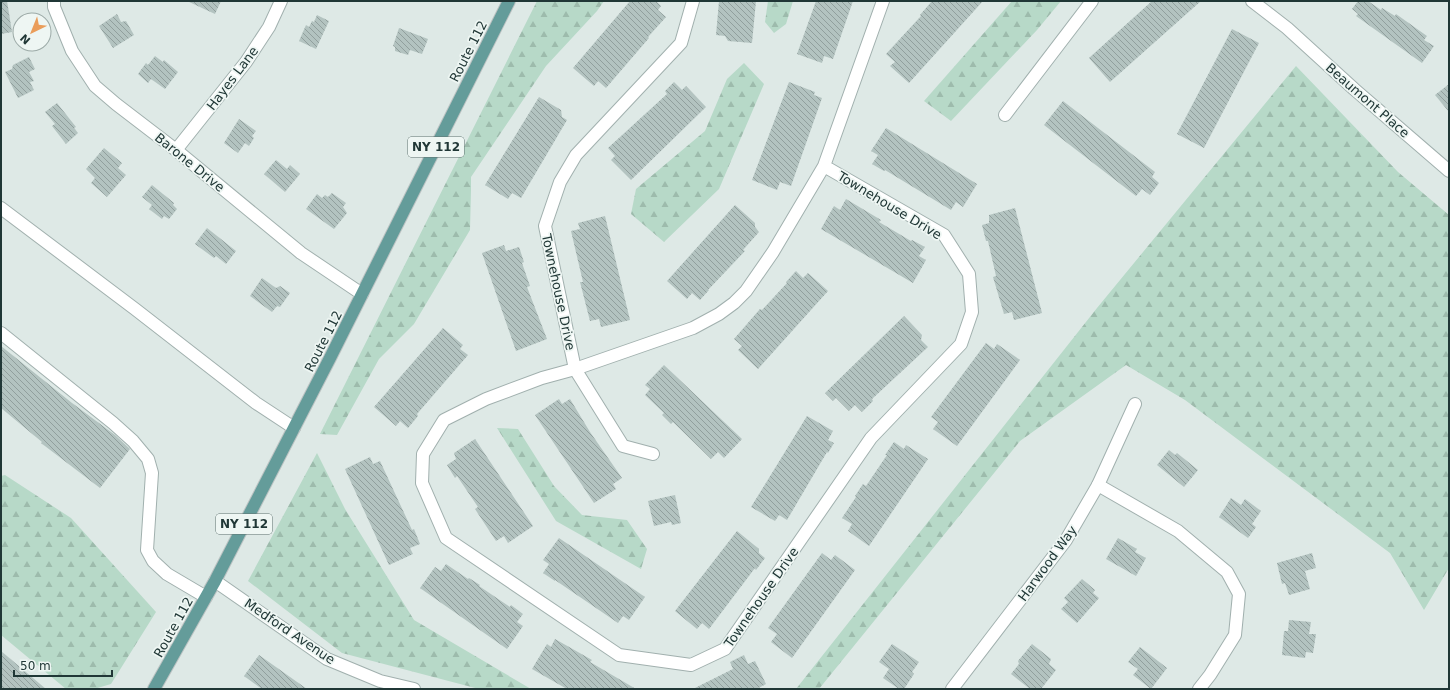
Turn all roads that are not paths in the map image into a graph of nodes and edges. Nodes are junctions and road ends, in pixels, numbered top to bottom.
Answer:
1 (54, 1) edge
2 (281, 1) edge
3 (509, 1) edge
4 (693, 1) edge
5 (882, 1) edge
6 (1092, 1) edge
7 (1252, 1) edge
8 (1005, 115) dead end
9 (176, 150) junction
10 (824, 166) junction
11 (1449, 171) edge
12 (1, 208) edge
13 (362, 294) junction
14 (1, 333) edge
15 (575, 369) junction
16 (1135, 404) dead end
17 (294, 428) junction
18 (653, 454) dead end
19 (1098, 485) junction
20 (215, 581) junction
21 (206, 597) junction
22 (154, 689) edge
23 (414, 689) edge
24 (952, 689) edge
25 (1199, 689) edge

1 - 9 street, Barone Drive
2 - 9 street, Hayes Lane
3 - 13 main road, Route 112 / NY 112
4 - 15 street, Townehouse Drive
5 - 10 street, Townehouse Drive
6 - 8 street
7 - 11 street, Beaumont Place
9 - 13 street, Barone Drive
10 - 15 street, Townehouse Drive
10 - 15 street, Townehouse Drive
12 - 17 street
13 - 17 main road, Route 112 / NY 112
14 - 21 street
15 - 18 street
16 - 19 street, Harwood Way
17 - 20 main road, Route 112 / NY 112
19 - 24 street, Harwood Way
19 - 25 street
20 - 21 main road, Route 112 / NY 112
20 - 23 street, Medford Avenue
21 - 22 main road, Route 112 / NY 112

